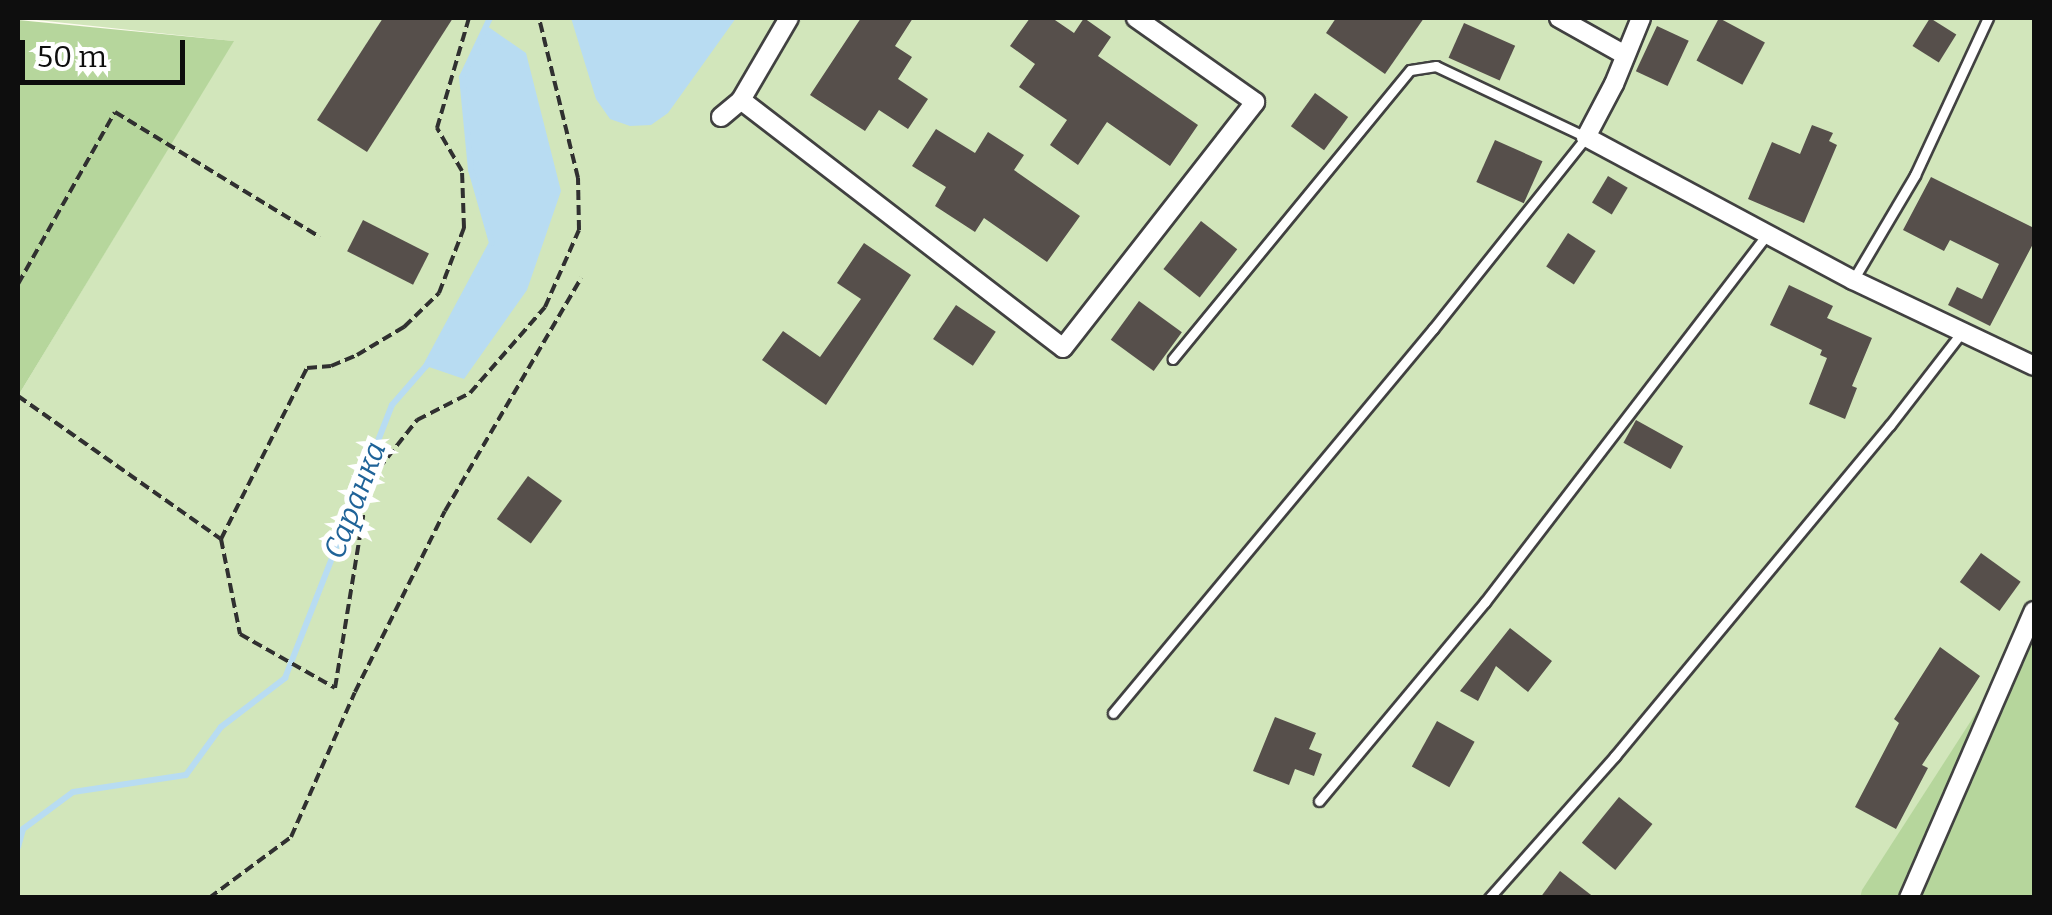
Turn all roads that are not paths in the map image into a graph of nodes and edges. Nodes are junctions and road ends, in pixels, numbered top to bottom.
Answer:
1 (789, 18) edge
2 (1136, 18) edge
3 (1559, 18) edge
4 (1641, 18) edge
5 (1988, 18) edge
6 (1625, 55) junction
7 (741, 100) junction
8 (721, 116) dead end
9 (1586, 136) junction
10 (1768, 234) junction
11 (1853, 280) junction
12 (1963, 330) junction
13 (1173, 359) dead end
14 (2034, 366) edge
15 (2034, 611) edge
16 (1113, 713) dead end
17 (1318, 802) dead end
18 (1489, 898) edge
19 (1909, 898) edge

1 - 7 street
2 - 7 street
3 - 6 street
4 - 6 street
5 - 11 lane
6 - 9 street
7 - 8 street
9 - 10 street
9 - 13 lane
9 - 16 lane
10 - 11 street
10 - 17 lane
11 - 12 street
12 - 14 street
12 - 18 lane
15 - 19 street

